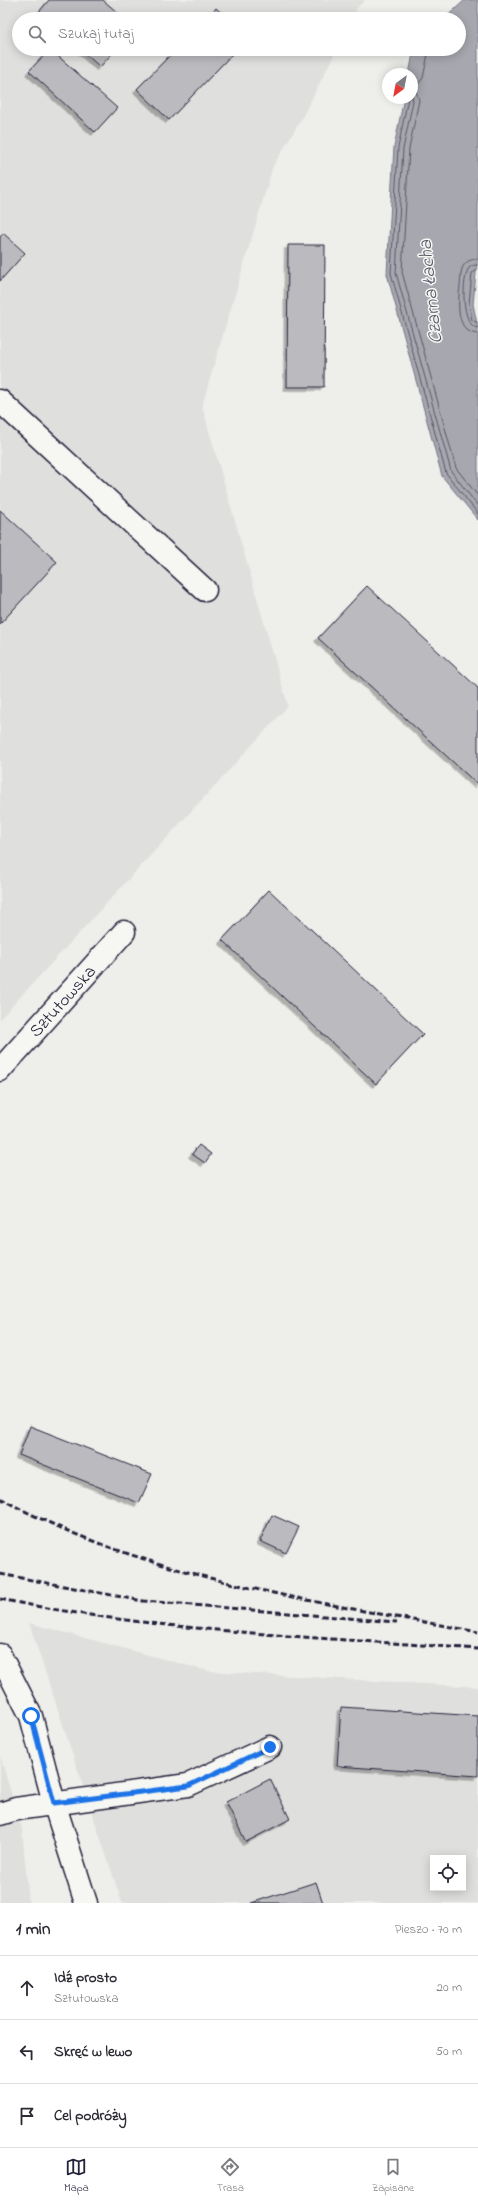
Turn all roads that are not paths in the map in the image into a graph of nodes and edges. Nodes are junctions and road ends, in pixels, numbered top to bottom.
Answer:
1 (0, 401) edge
2 (205, 590) dead end
3 (124, 932) dead end
4 (0, 1070) edge
5 (0, 1655) edge
6 (270, 1747) dead end
7 (54, 1803) junction
8 (0, 1814) edge
9 (86, 1903) edge

1 - 2 street
3 - 4 street, Sztutowska
5 - 7 street
6 - 7 street
7 - 8 street
7 - 9 street

